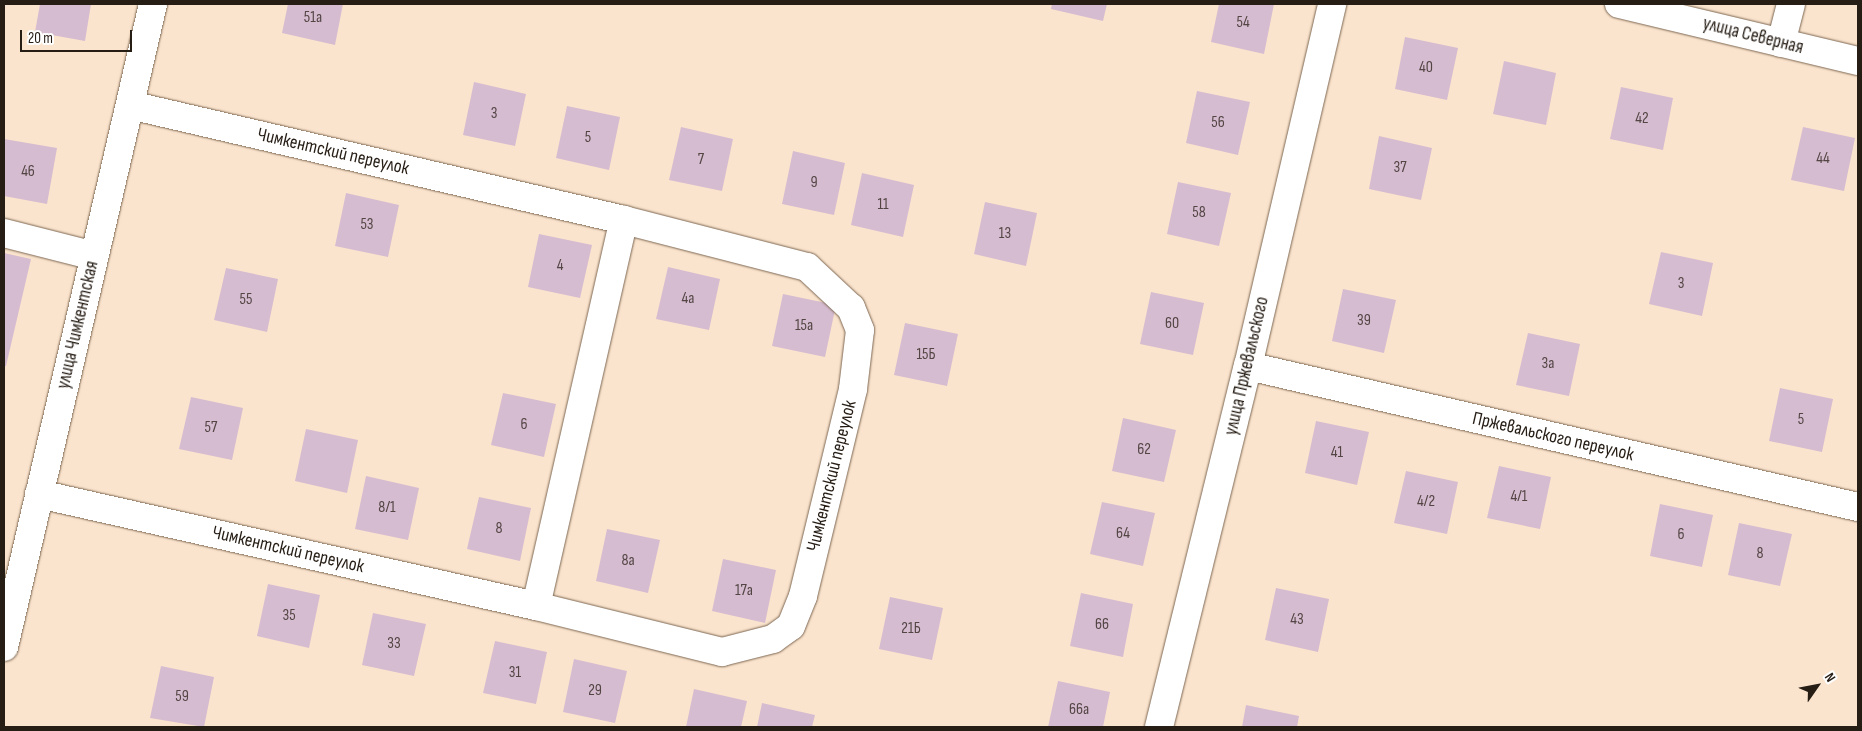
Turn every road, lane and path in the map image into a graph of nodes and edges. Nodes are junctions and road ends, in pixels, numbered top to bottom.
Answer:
1 (153, 4) edge
2 (1332, 4) edge
3 (1619, 4) edge
4 (1791, 4) edge
5 (1781, 43) junction
6 (1858, 61) edge
7 (130, 105) junction
8 (624, 220) junction
9 (4, 233) edge
10 (94, 256) junction
11 (1248, 366) junction
12 (39, 494) junction
13 (1858, 507) edge
14 (536, 606) junction
15 (4, 647) edge
16 (1159, 727) edge

1 - 7 street, улица Чимкентская
2 - 11 street, улица Пржевальского
3 - 5 street, улица Северная
4 - 5 street
5 - 6 street, улица Северная
7 - 8 street, Чимкентский переулок
7 - 10 street, улица Чимкентская
8 - 14 street
8 - 14 street, Чимкентский переулок
9 - 10 street
10 - 12 street, улица Чимкентская
11 - 13 street, Пржевальского переулок
11 - 16 street, улица Пржевальского
12 - 14 street, Чимкентский переулок
12 - 15 street, улица Чимкентская

